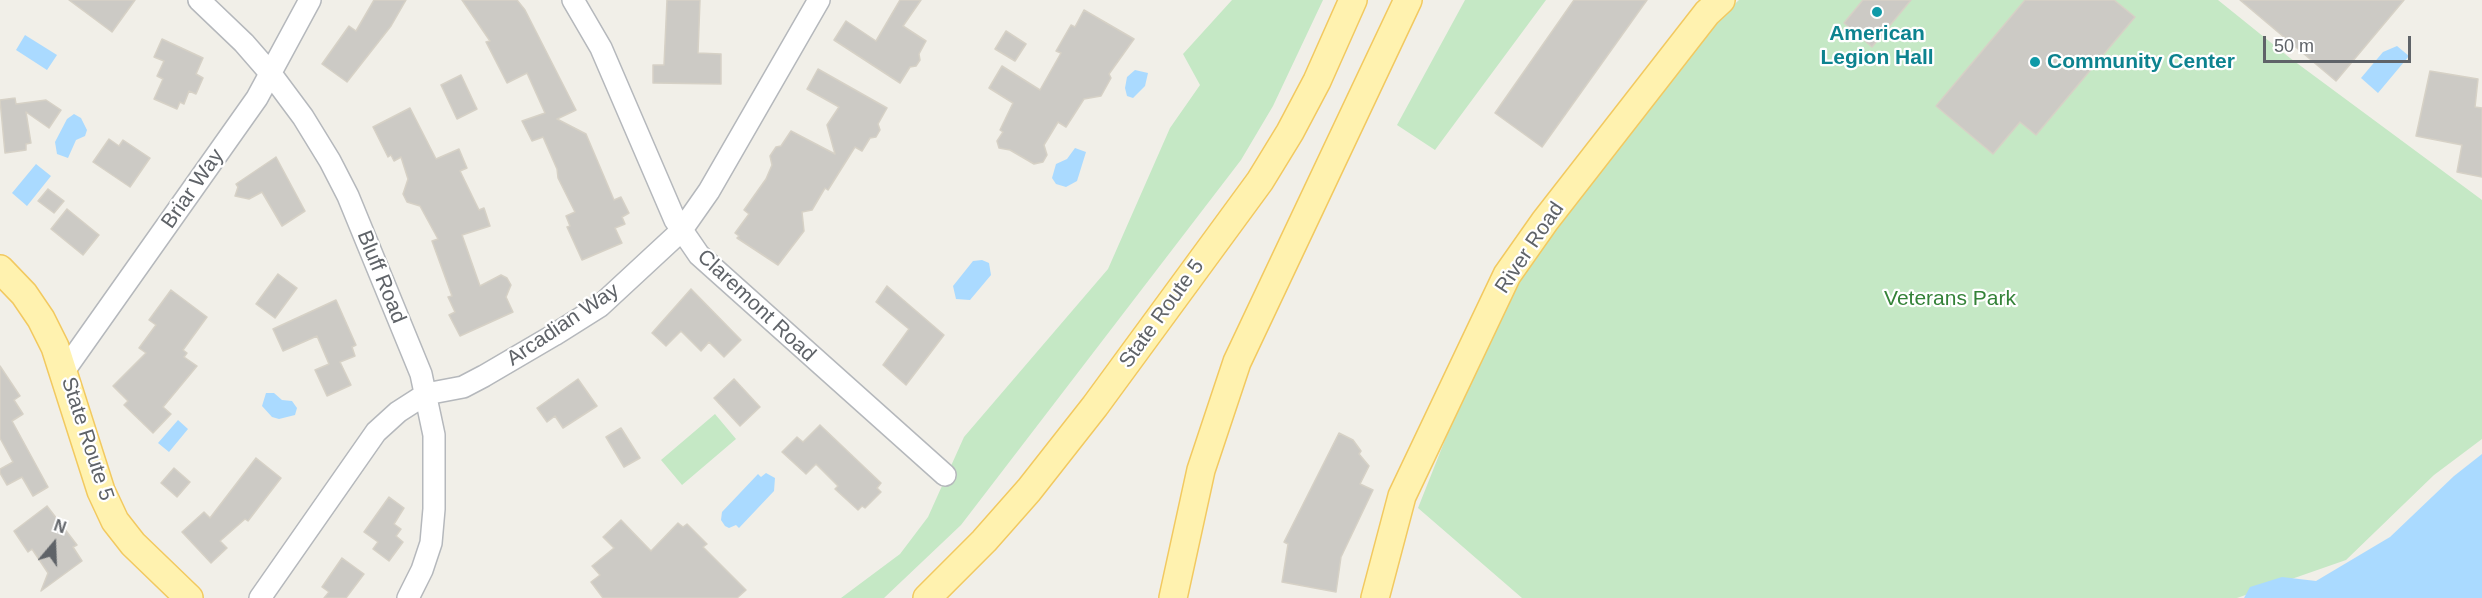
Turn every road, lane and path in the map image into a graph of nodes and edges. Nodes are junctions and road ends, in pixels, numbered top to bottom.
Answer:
1 (199, 0) edge
2 (310, 0) edge
3 (573, 0) edge
4 (819, 0) edge
5 (1353, 0) edge
6 (1408, 0) edge
7 (1721, 0) edge
8 (271, 74) junction
9 (681, 231) junction
10 (0, 269) edge
11 (64, 371) junction
12 (426, 394) junction
13 (945, 475) dead end
14 (1169, 594) edge
15 (189, 598) edge
16 (260, 598) edge
17 (408, 598) edge
18 (927, 598) edge
19 (1375, 598) edge

1 - 8 street, Bluff Road
2 - 8 street, Briar Way
3 - 9 street, Claremont Road
4 - 9 street, Arcadian Way
5 - 18 main road, State Route 5
6 - 14 main road
7 - 19 main road, River Road
8 - 11 street, Briar Way
8 - 12 street, Bluff Road
9 - 12 street, Arcadian Way
9 - 13 street, Claremont Road
10 - 11 main road, State Route 5
11 - 15 main road, State Route 5
12 - 16 street, Arcadian Way
12 - 17 street, Bluff Road

